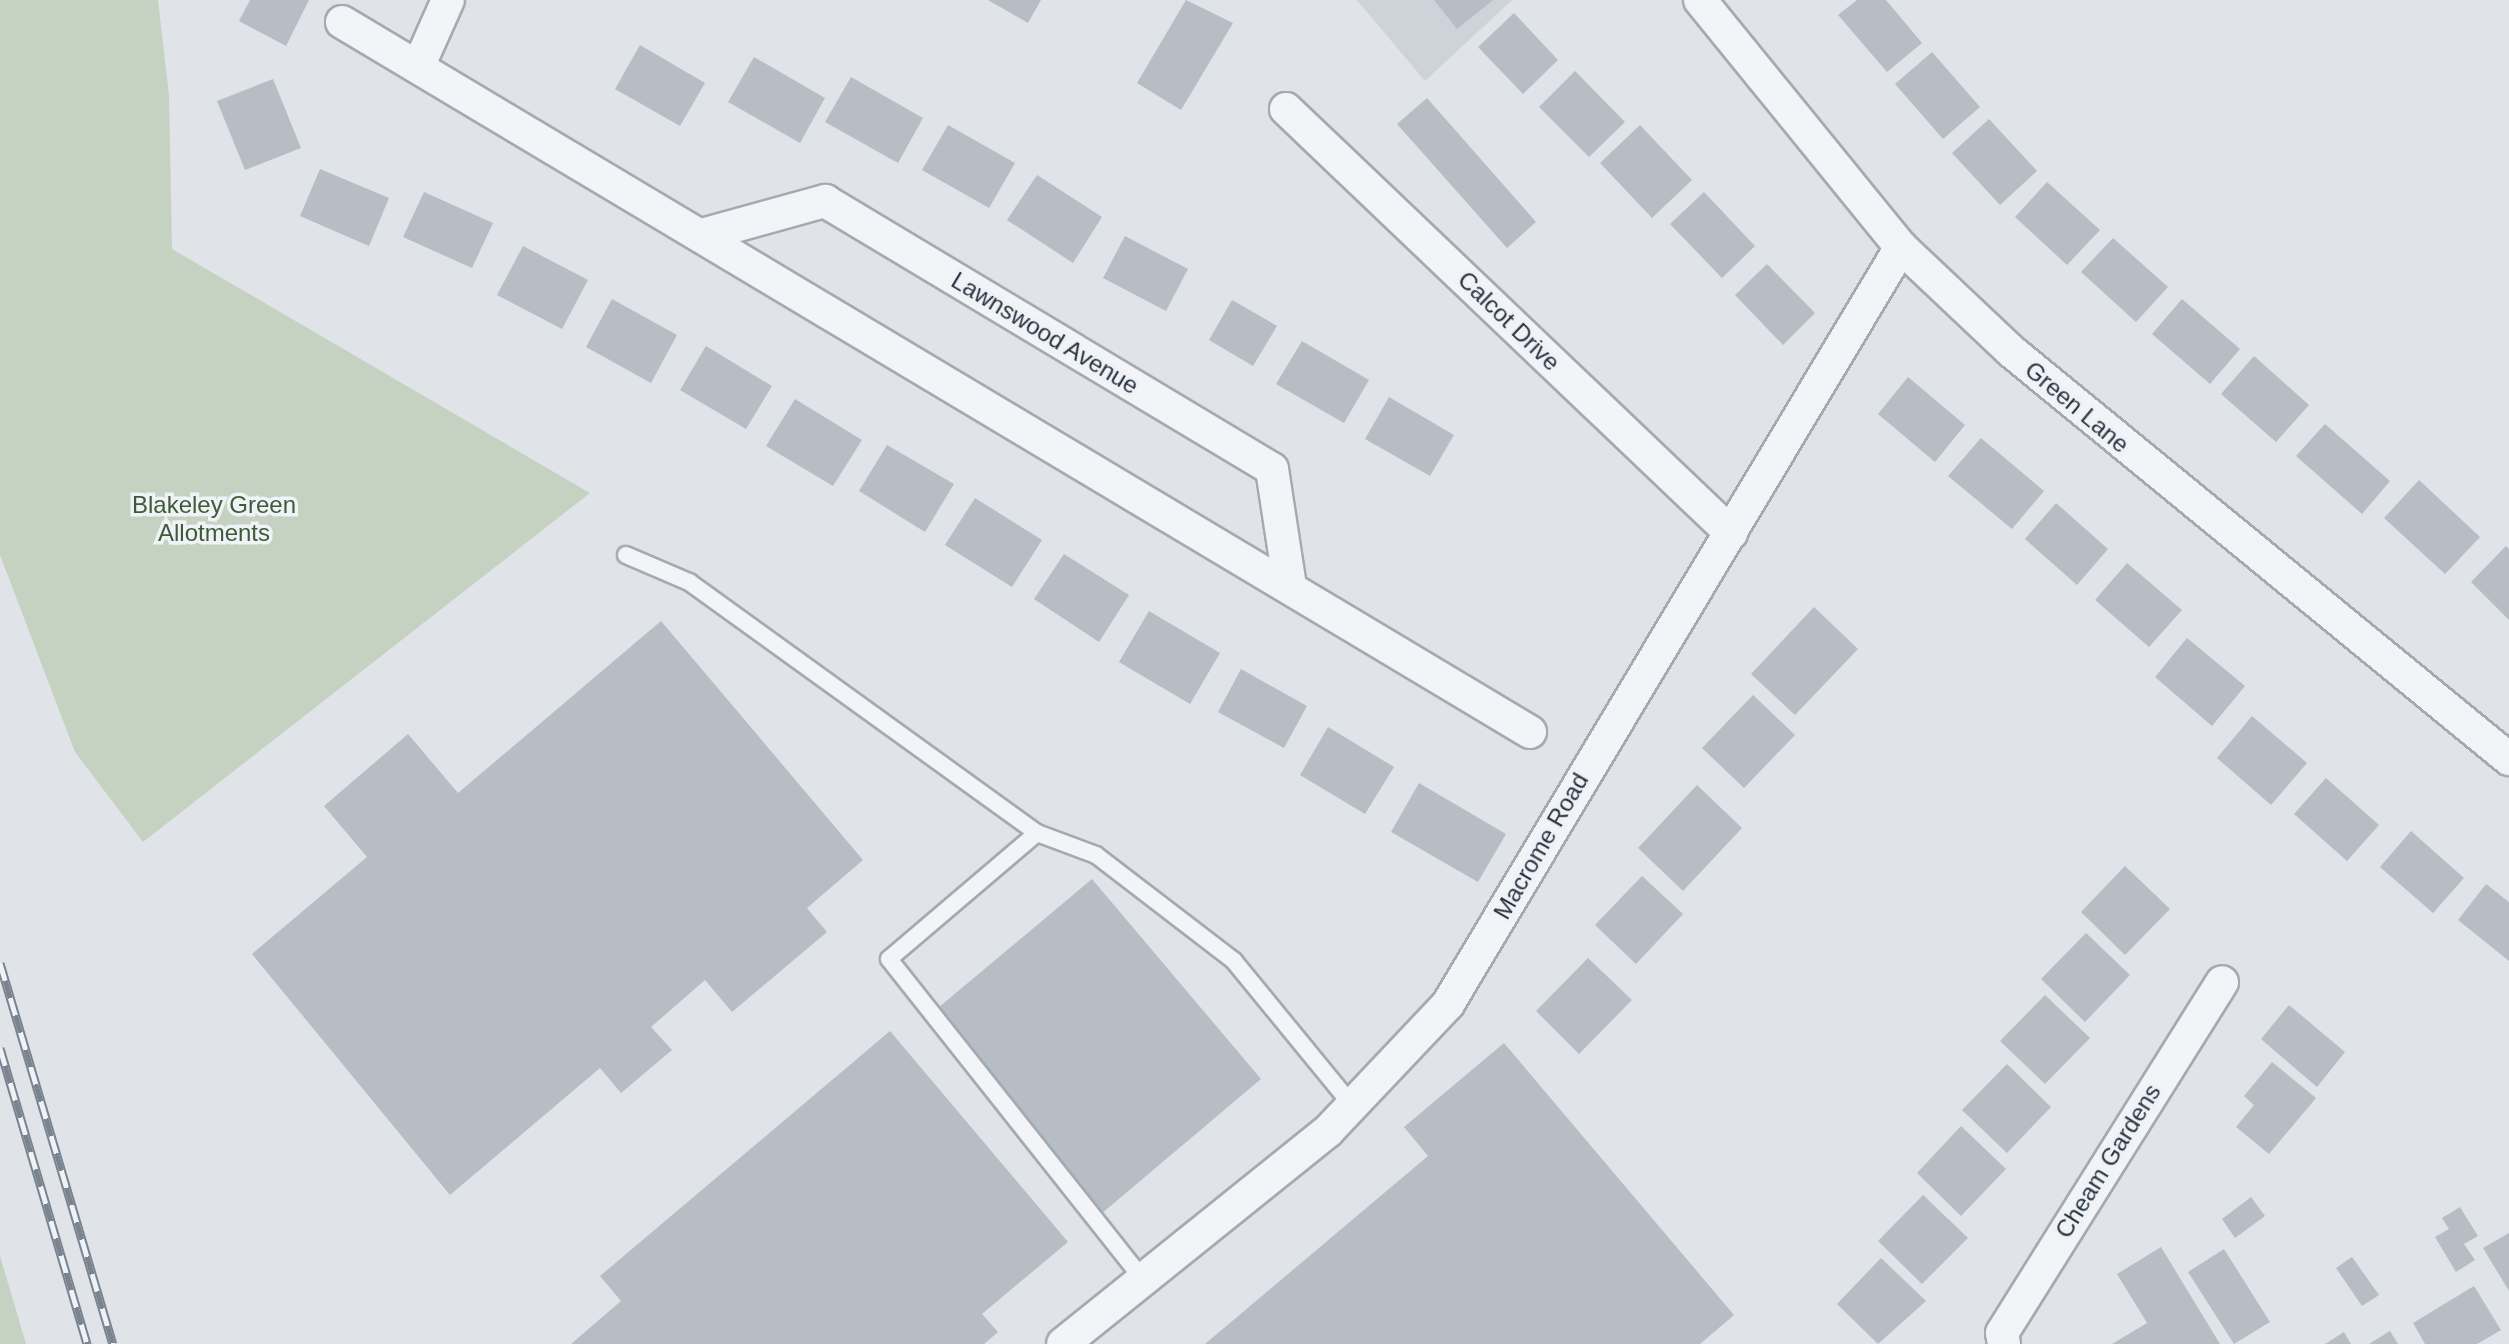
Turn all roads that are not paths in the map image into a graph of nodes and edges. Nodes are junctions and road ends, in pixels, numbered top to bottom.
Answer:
1 (448, 0) edge
2 (1700, 0) edge
3 (342, 22) dead end
4 (419, 65) junction
5 (1286, 109) dead end
6 (702, 235) junction
7 (1901, 247) junction
8 (1731, 533) junction
9 (626, 555) dead end
10 (1290, 587) junction
11 (1530, 732) dead end
12 (2509, 759) edge
13 (1037, 833) junction
14 (2222, 982) dead end
15 (1352, 1105) junction
16 (1143, 1279) junction
17 (1063, 1344) edge
18 (2004, 1344) edge

1 - 4 street
2 - 7 street, Green Lane
3 - 4 street
4 - 6 street
5 - 8 street, Calcot Drive
6 - 10 street
6 - 10 street, Lawnswood Avenue
7 - 8 street, Macrome Road
7 - 12 street, Green Lane
8 - 15 street, Macrome Road
9 - 13 lane
10 - 11 street
13 - 15 lane
13 - 16 lane
14 - 18 street, Cheam Gardens
15 - 16 street, Macrome Road
16 - 17 street, Macrome Road

